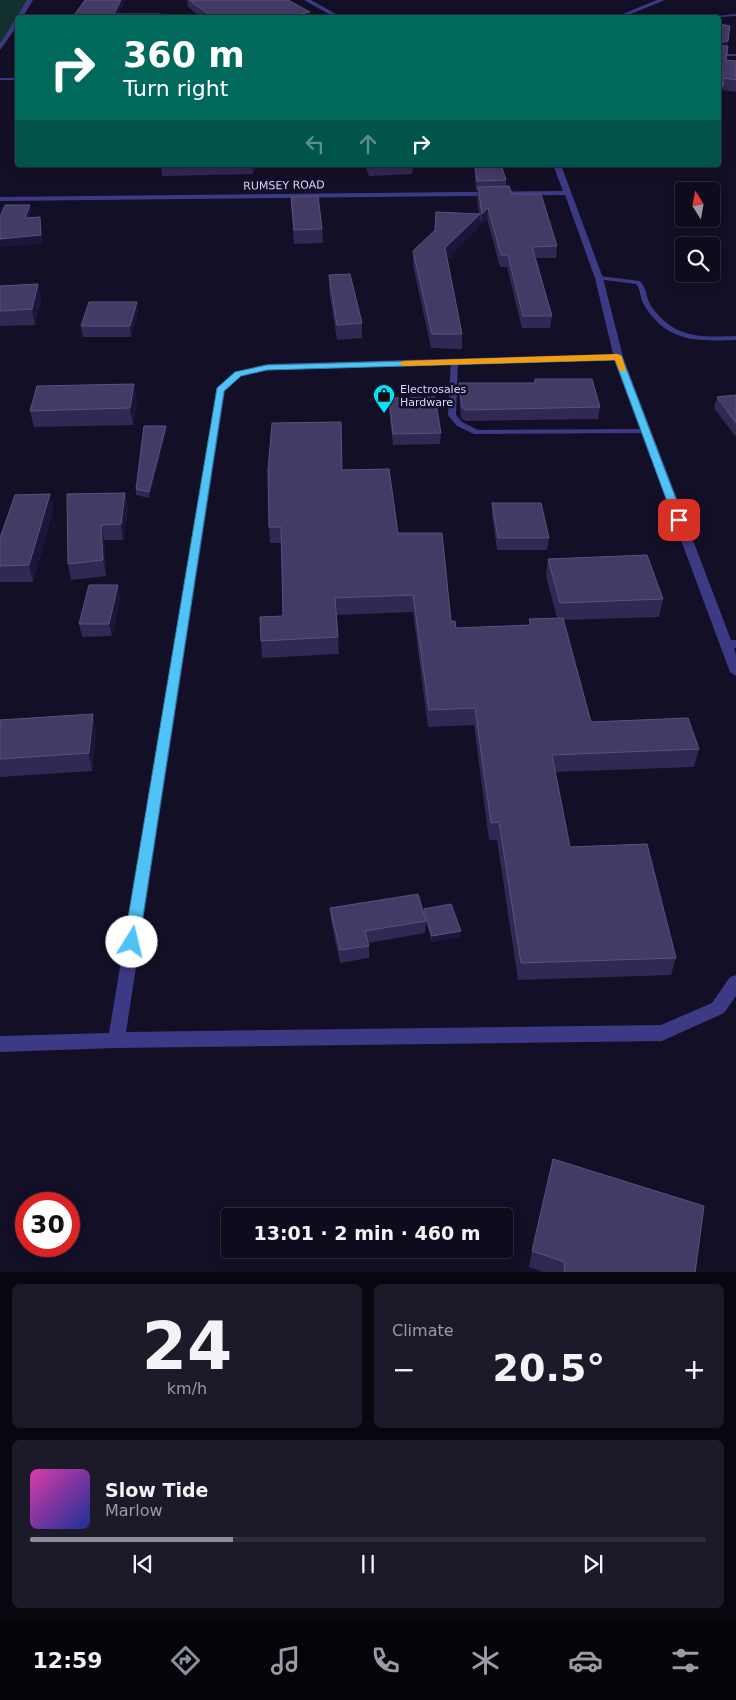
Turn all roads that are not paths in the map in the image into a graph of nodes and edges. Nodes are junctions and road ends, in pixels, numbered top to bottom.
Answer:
1 (30, 0) edge
2 (307, 0) edge
3 (662, 0) edge
4 (736, 14) edge
5 (21, 15) edge
6 (335, 15) edge
7 (622, 15) edge
8 (721, 16) edge
9 (15, 24) edge
10 (0, 48) edge
11 (721, 55) edge
12 (736, 55) edge
13 (0, 79) edge
14 (15, 79) edge
15 (558, 167) edge
16 (568, 193) junction
17 (0, 199) edge
18 (599, 278) junction
19 (736, 338) edge
20 (618, 357) junction
21 (454, 362) junction
22 (646, 431) junction
23 (731, 645) edge
24 (736, 672) edge
25 (736, 982) edge
26 (116, 1040) junction
27 (0, 1044) edge

1 - 5 street
2 - 6 street
3 - 7 street
4 - 8 lane
9 - 10 street
11 - 12 lane
13 - 14 lane
15 - 16 street
16 - 17 street, RUMSEY ROAD
16 - 18 street
18 - 19 lane
18 - 20 street
20 - 21 street
20 - 22 street
21 - 22 lane
21 - 26 street
22 - 23 street
23 - 24 street
25 - 26 street
26 - 27 street

